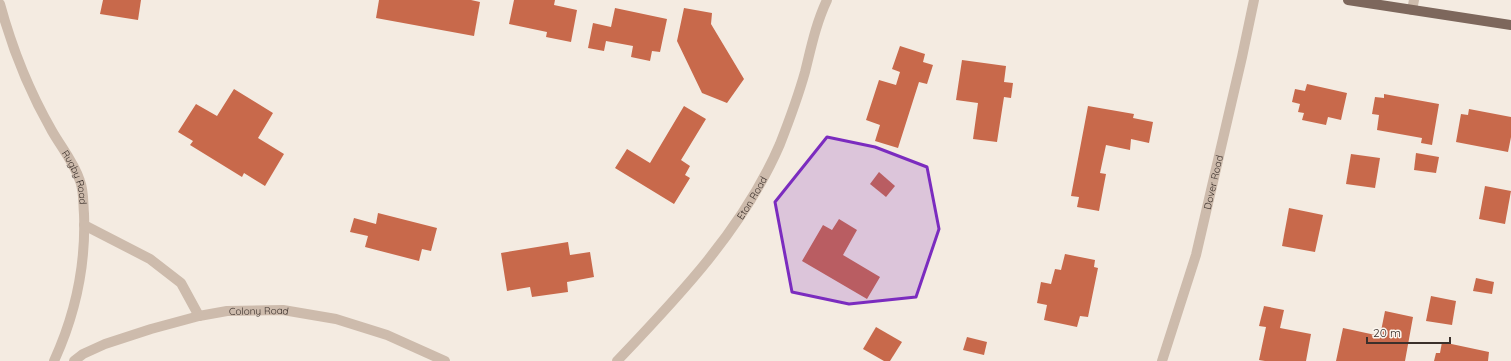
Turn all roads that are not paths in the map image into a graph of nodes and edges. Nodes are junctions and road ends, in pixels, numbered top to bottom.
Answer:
1 (827, 0) edge
2 (1254, 0) edge
3 (1348, 0) edge
4 (0, 4) edge
5 (1413, 5) edge
6 (1511, 25) edge
7 (84, 225) junction
8 (199, 316) junction
9 (54, 361) edge
10 (74, 361) edge
11 (445, 361) edge
12 (617, 361) edge
13 (1162, 361) edge

1 - 12 street, Eton Road
2 - 13 street, Dover Road
3 - 5 main road
4 - 7 street, Rugby Road
5 - 6 main road
7 - 8 street
7 - 9 street, Rugby Road
8 - 10 street, Colony Road
8 - 11 street, Colony Road

